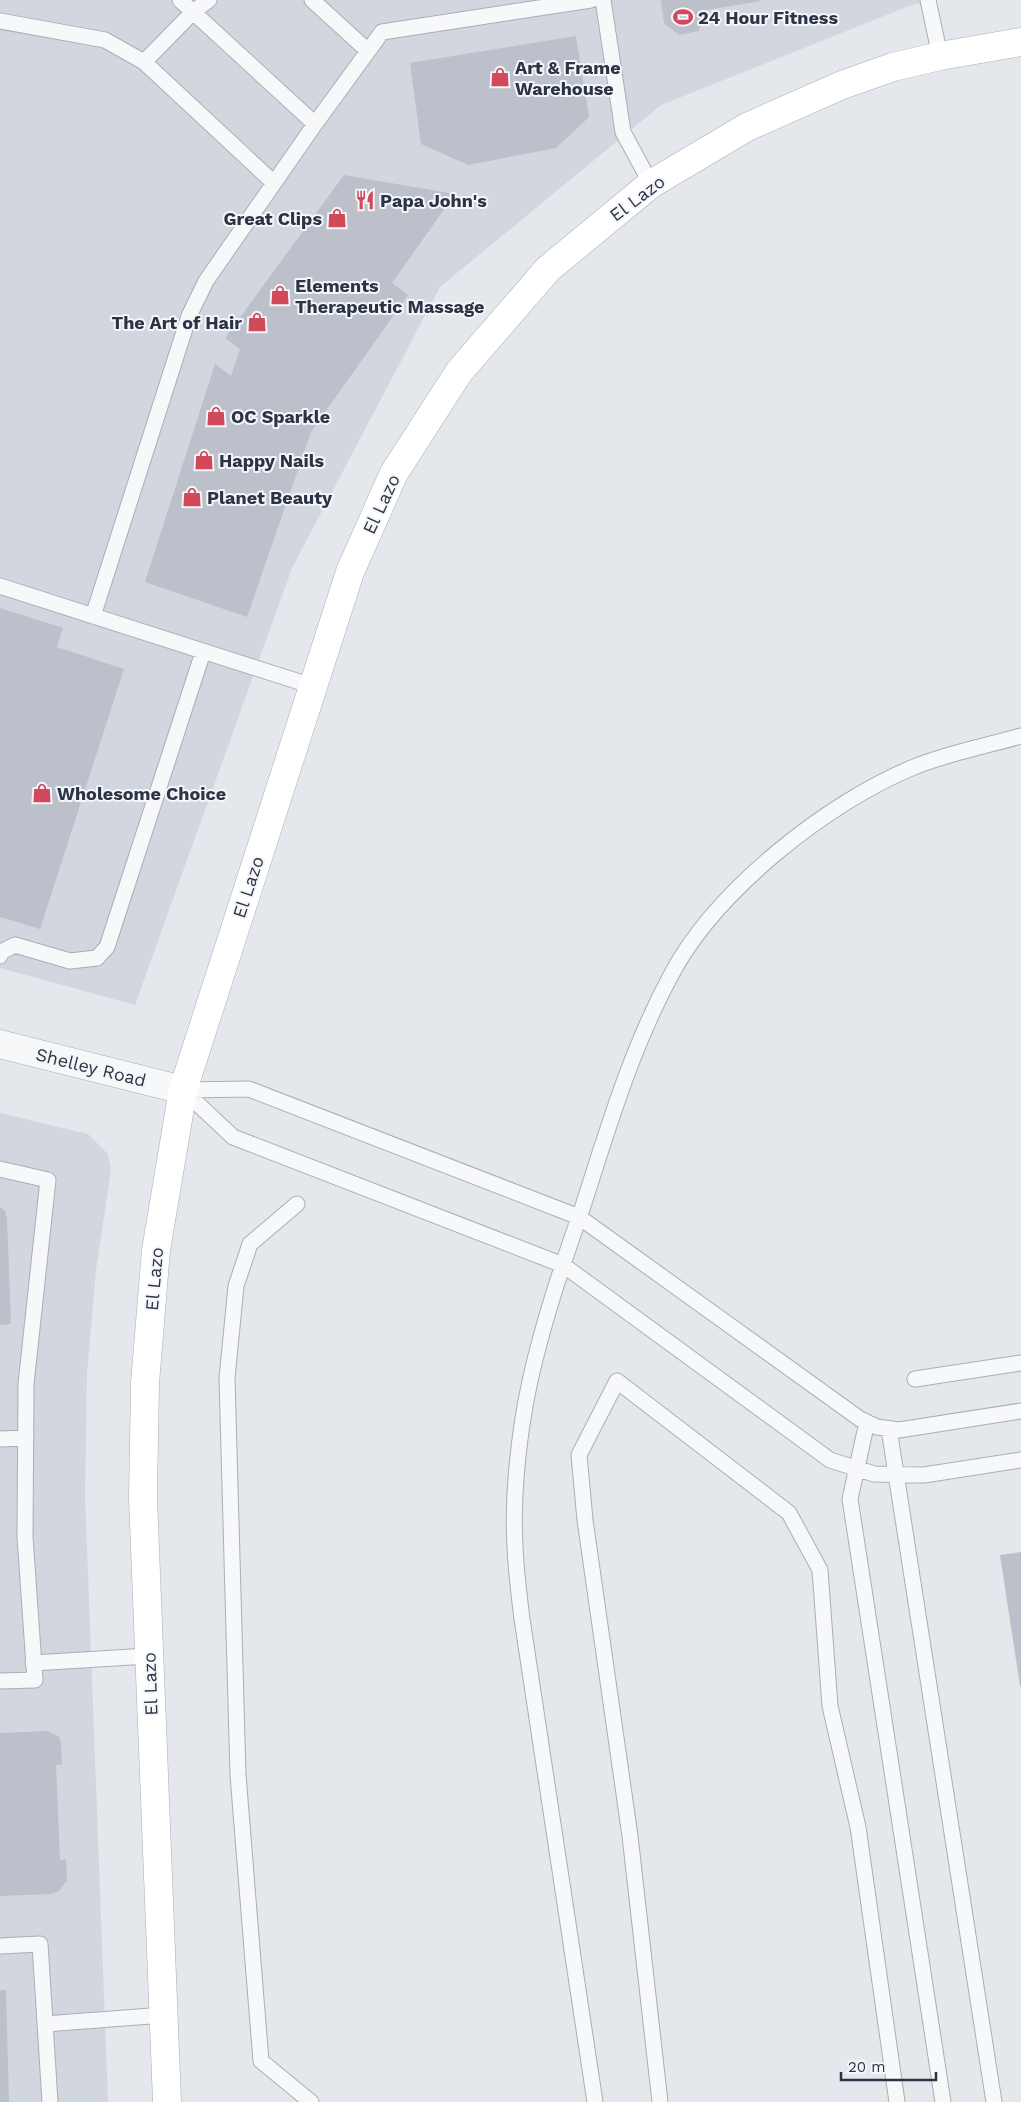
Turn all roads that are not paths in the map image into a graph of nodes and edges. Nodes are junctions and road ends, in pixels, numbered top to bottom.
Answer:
1 (180, 0) edge
2 (209, 0) edge
3 (312, 0) edge
4 (591, 0) edge
5 (603, 0) edge
6 (928, 0) edge
7 (194, 11) junction
8 (0, 21) edge
9 (1021, 42) edge
10 (368, 51) junction
11 (940, 56) junction
12 (144, 62) junction
13 (315, 124) junction
14 (274, 183) junction
15 (651, 184) junction
16 (0, 586) edge
17 (93, 616) junction
18 (203, 652) junction
19 (312, 686) junction
20 (1021, 736) edge
21 (0, 956) edge
22 (0, 1044) edge
23 (183, 1090) junction
24 (0, 1169) edge
25 (297, 1204) dead end
26 (579, 1217) junction
27 (563, 1265) junction
28 (1021, 1363) edge
29 (914, 1380) dead end
30 (1021, 1411) edge
31 (867, 1422) junction
32 (889, 1428) junction
33 (26, 1438) junction
34 (0, 1439) edge
35 (1021, 1460) edge
36 (857, 1468) junction
37 (896, 1474) junction
38 (148, 1656) junction
39 (33, 1663) junction
40 (0, 1681) edge
41 (0, 1946) edge
42 (164, 2015) junction
43 (45, 2024) junction
44 (50, 2102) edge
45 (167, 2102) edge
46 (311, 2102) edge
47 (595, 2102) edge
48 (660, 2102) edge
49 (897, 2102) edge
50 (943, 2102) edge
51 (994, 2102) edge

1 - 7 lane
2 - 7 lane
3 - 10 lane
4 - 10 lane
5 - 15 lane
6 - 11 lane
7 - 12 lane
7 - 13 lane
8 - 12 lane
9 - 11 street, El Lazo
10 - 13 lane
11 - 15 street, El Lazo
12 - 14 lane
13 - 14 lane
14 - 17 lane
15 - 19 street, El Lazo
16 - 17 lane
17 - 18 lane
18 - 19 lane
18 - 21 lane
19 - 23 street, El Lazo
20 - 26 lane
22 - 23 street, Shelley Road
23 - 26 lane
23 - 27 lane
23 - 38 street, El Lazo
24 - 33 lane
25 - 46 lane
26 - 27 lane
26 - 31 lane
27 - 36 lane
27 - 47 lane
28 - 29 lane
30 - 32 lane
31 - 32 lane
31 - 36 lane
32 - 37 lane
33 - 34 lane
33 - 39 lane
35 - 37 lane
36 - 37 lane
36 - 50 lane
37 - 51 lane
38 - 39 lane
38 - 42 street, El Lazo
39 - 40 lane
41 - 43 lane
42 - 43 lane
42 - 45 street, El Lazo
43 - 44 lane
48 - 49 lane

